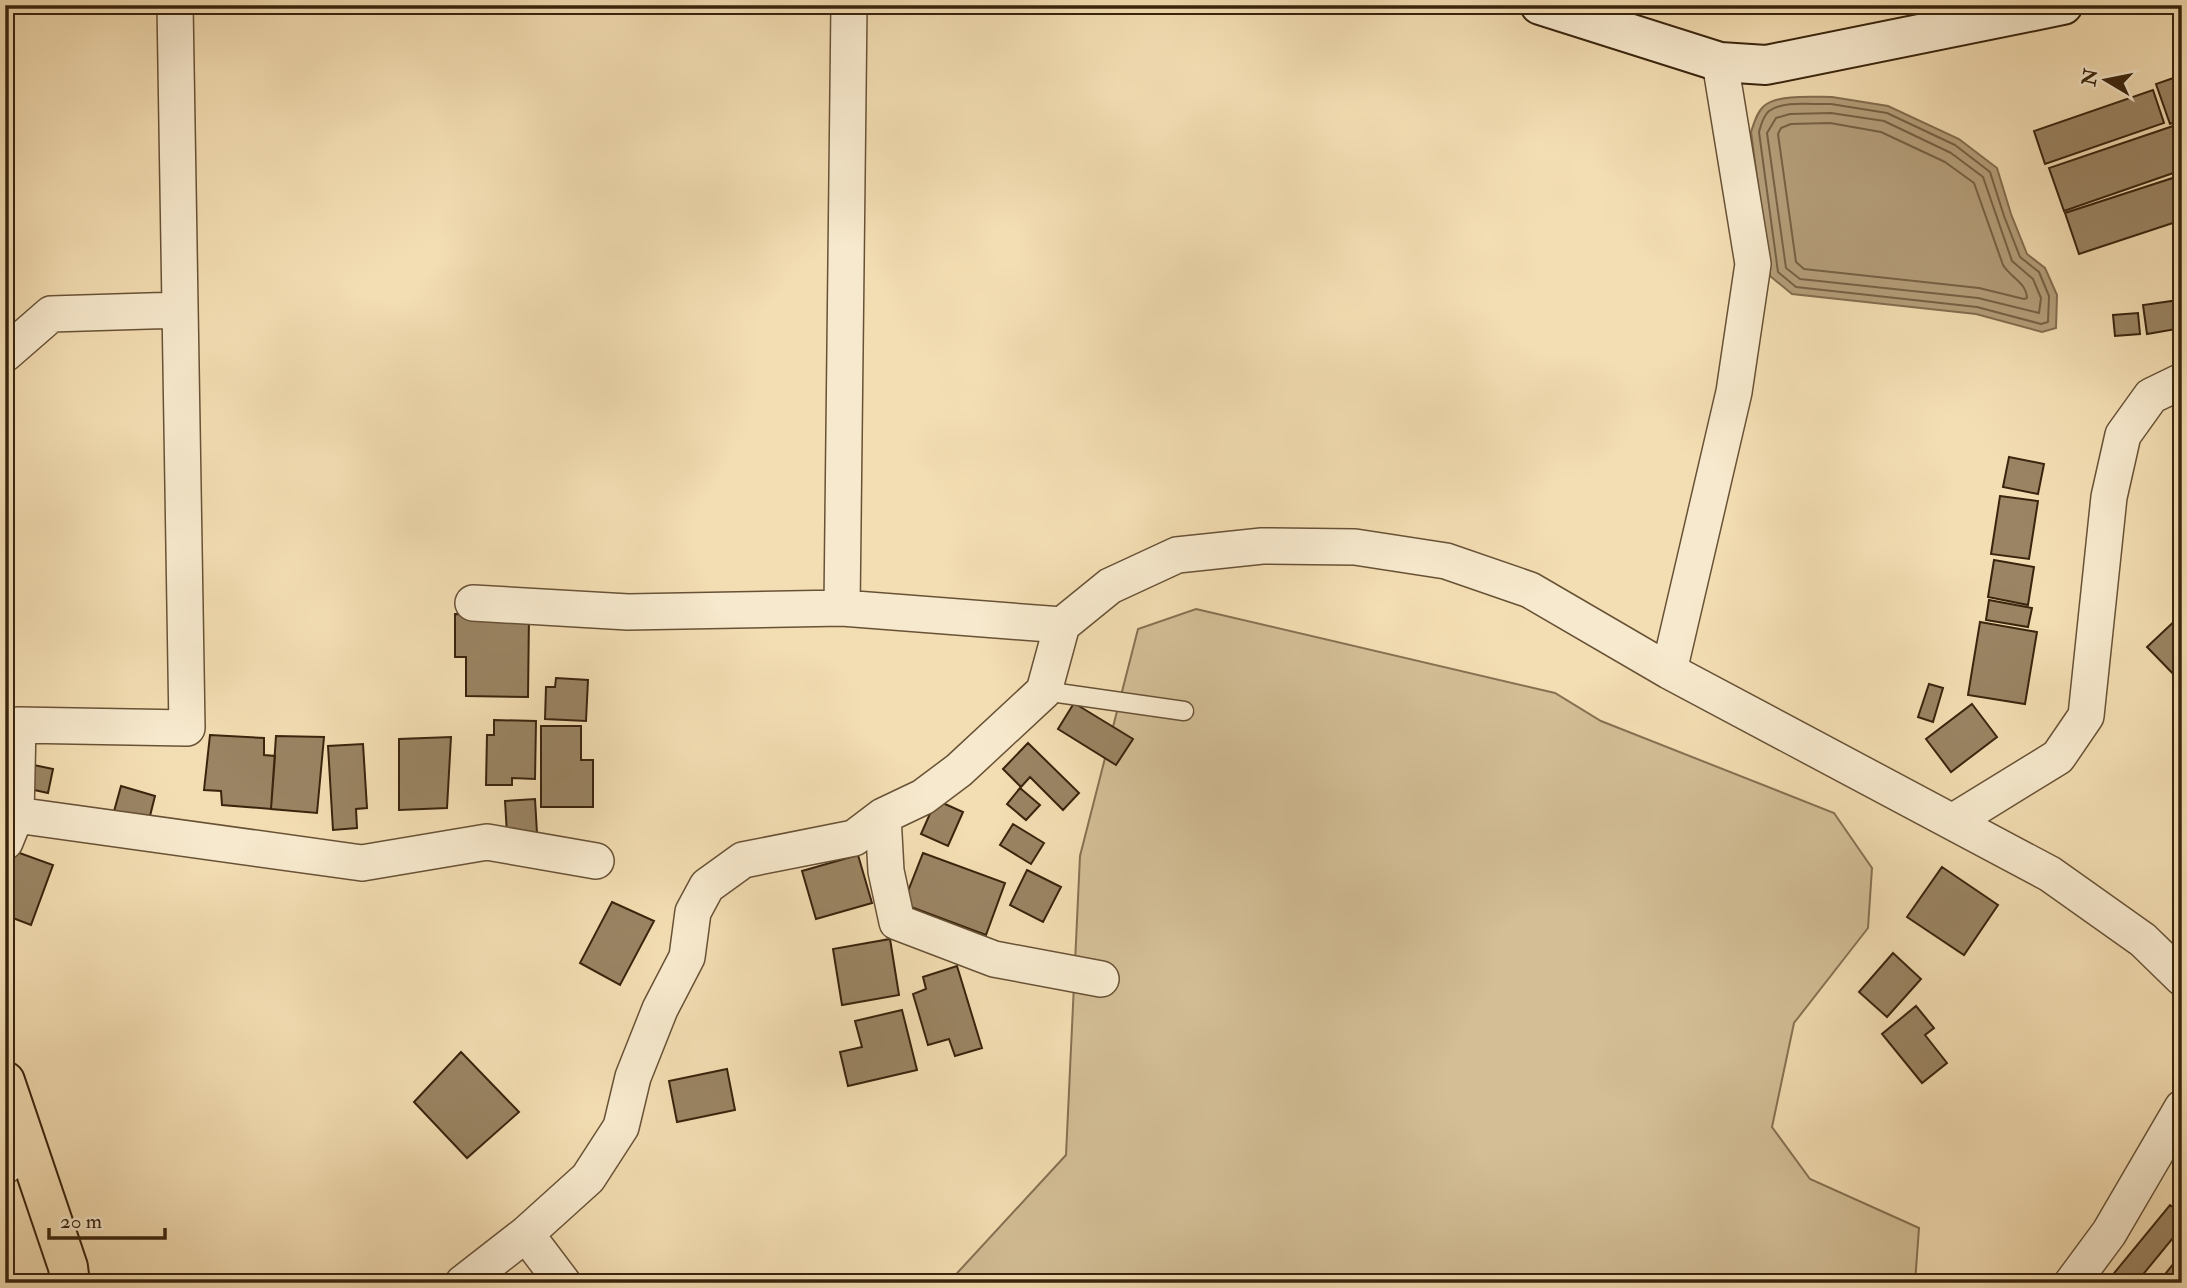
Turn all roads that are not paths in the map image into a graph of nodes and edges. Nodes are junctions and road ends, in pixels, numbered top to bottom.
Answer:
1 (175, 5) edge
2 (849, 5) edge
3 (1540, 5) edge
4 (2063, 5) edge
5 (1720, 62) junction
6 (180, 310) junction
7 (5, 354) edge
8 (2182, 381) edge
9 (472, 603) dead end
10 (842, 608) junction
11 (1062, 625) junction
12 (1669, 671) junction
13 (1044, 691) junction
14 (1184, 711) dead end
15 (883, 816) junction
16 (1954, 821) junction
17 (10, 829) edge
18 (596, 862) dead end
19 (2182, 978) edge
20 (1101, 979) dead end
21 (5, 1081) edge
22 (2182, 1108) edge
23 (17, 1156) edge
24 (526, 1234) junction
25 (70, 1283) edge
26 (463, 1283) edge
27 (563, 1283) edge
28 (2072, 1283) edge

1 - 6 street
2 - 10 street
3 - 5 street
4 - 5 street
5 - 12 street
6 - 7 street
6 - 17 street
8 - 16 street
9 - 10 street
10 - 11 street
11 - 12 street
11 - 13 street
12 - 16 street
13 - 14 lane
13 - 15 street
15 - 20 street
15 - 24 street
16 - 19 street
17 - 18 street
21 - 23 highway
22 - 28 street
23 - 25 highway
24 - 26 street
24 - 27 street

